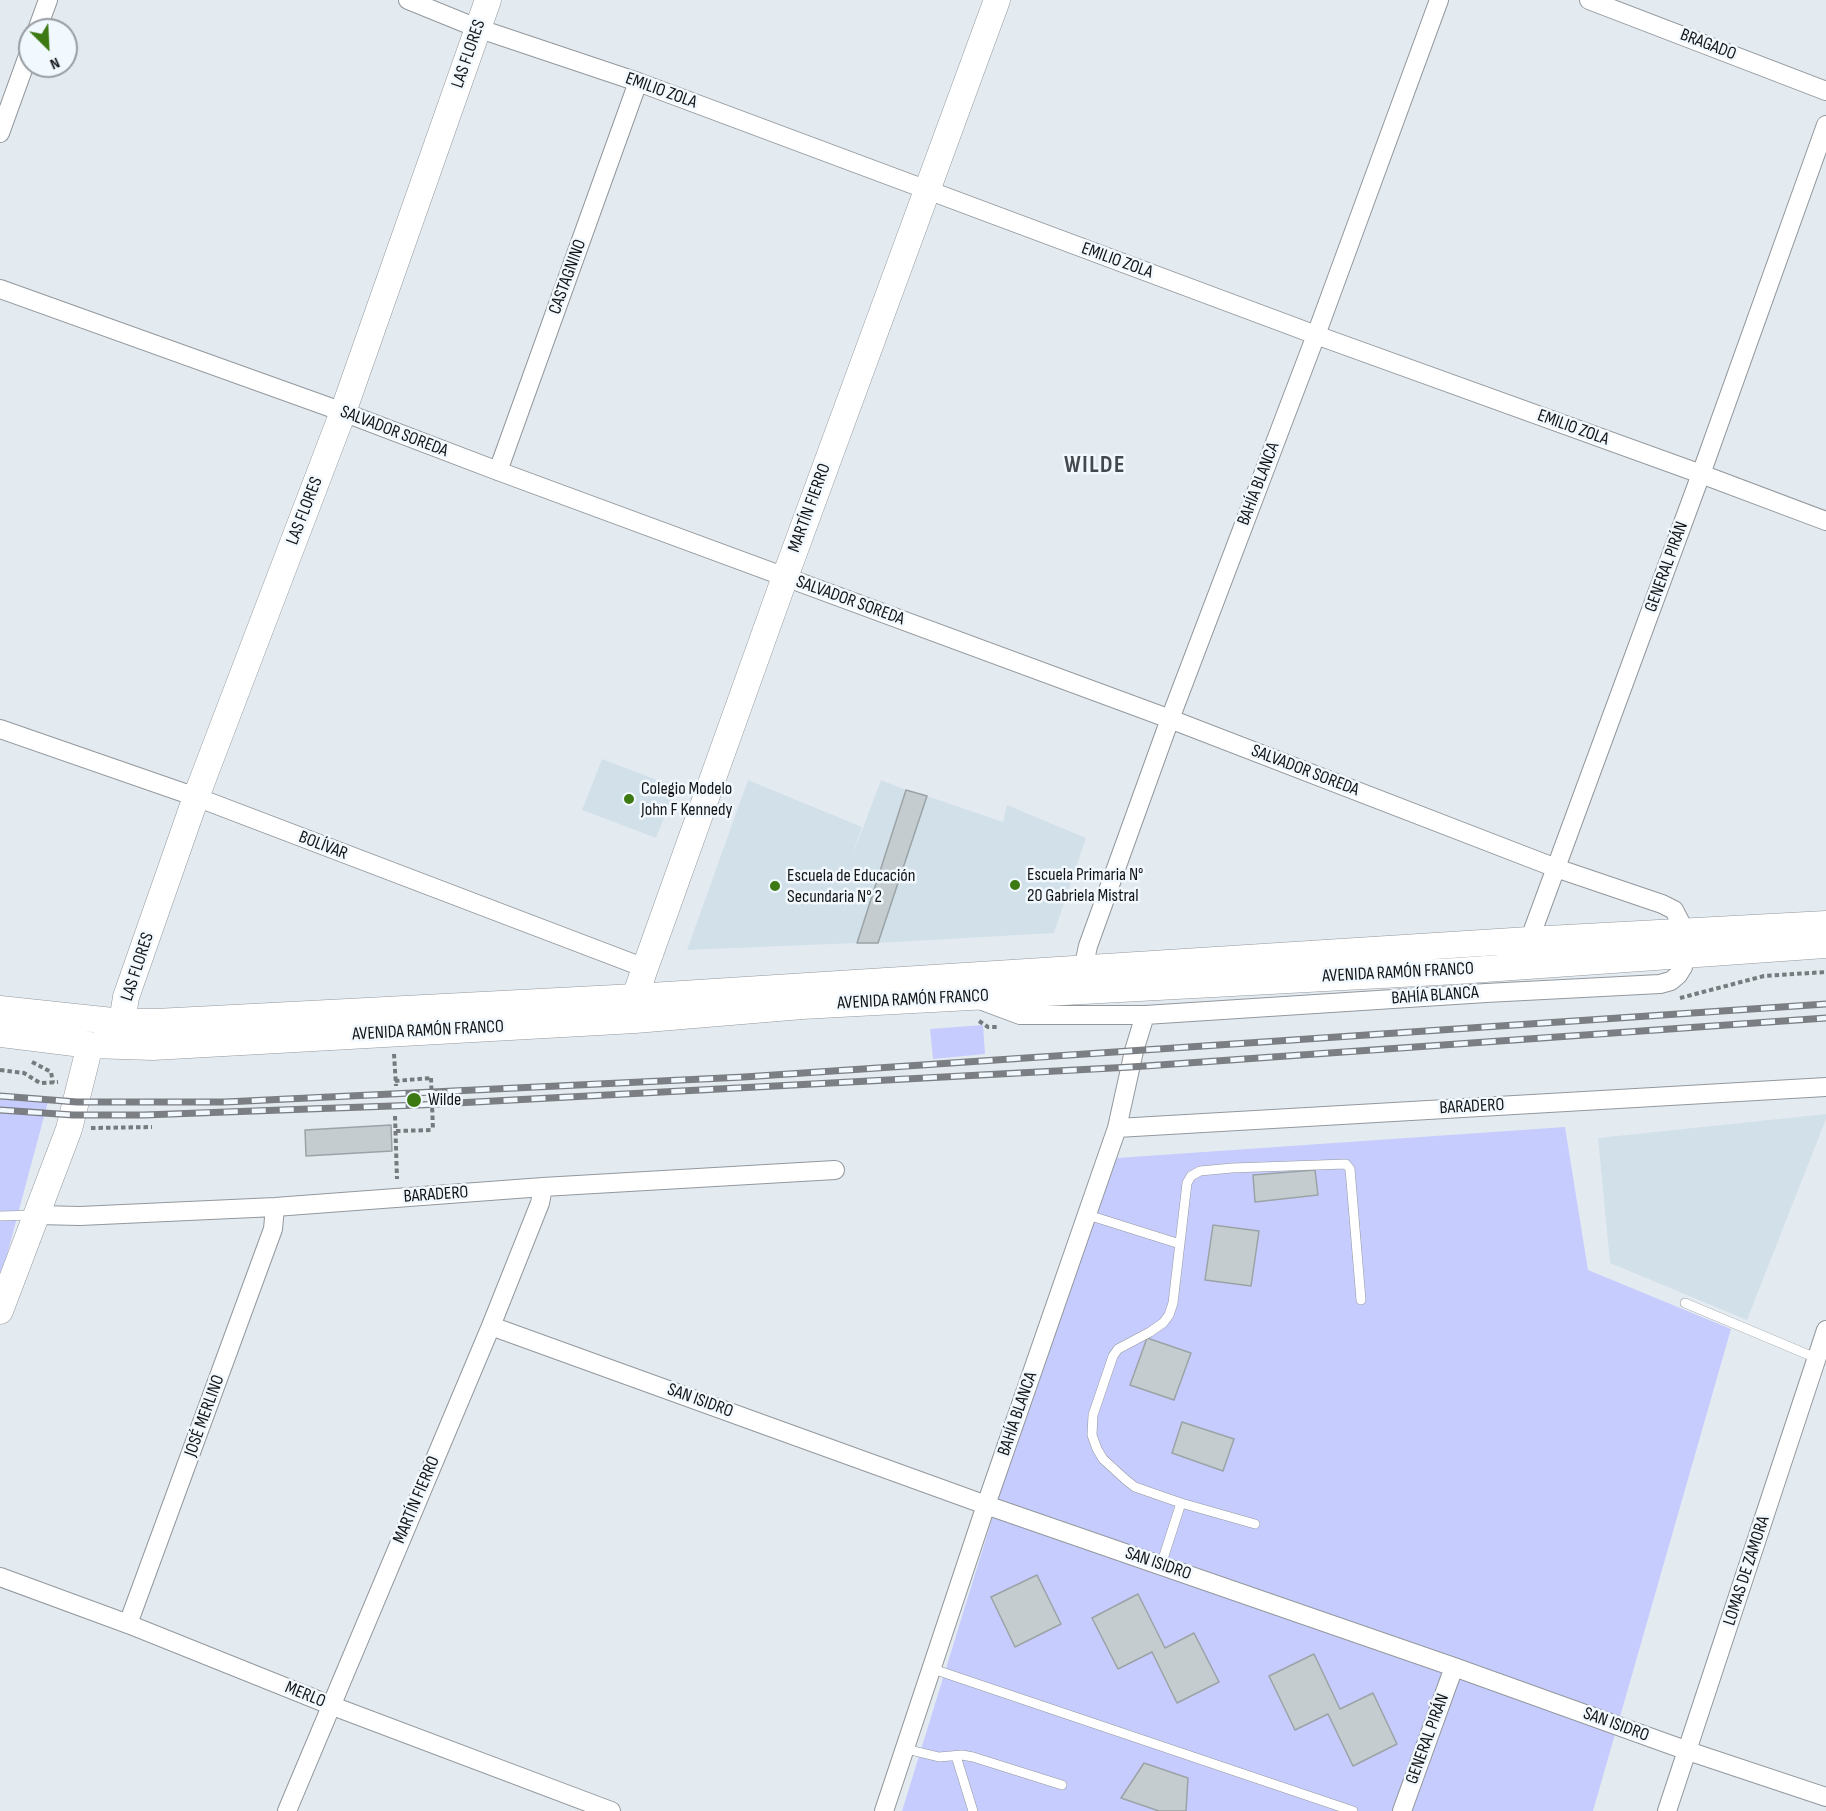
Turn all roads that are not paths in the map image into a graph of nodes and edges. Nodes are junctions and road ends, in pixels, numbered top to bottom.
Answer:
1 (48, 0) edge
2 (408, 0) edge
3 (488, 0) edge
4 (998, 0) edge
5 (1439, 0) edge
6 (1589, 0) edge
7 (41, 18) edge
8 (477, 28) junction
9 (20, 78) edge
10 (638, 82) junction
11 (1826, 91) edge
12 (1826, 124) edge
13 (0, 133) edge
14 (926, 190) junction
15 (0, 289) edge
16 (1316, 335) junction
17 (343, 412) junction
18 (498, 471) junction
19 (1701, 474) junction
20 (1826, 521) edge
21 (785, 577) junction
22 (1170, 719) junction
23 (0, 729) edge
24 (196, 797) junction
25 (1556, 868) junction
26 (1826, 924) edge
27 (1529, 940) junction
28 (1685, 944) junction
29 (1826, 945) edge
30 (1521, 966) junction
31 (645, 968) junction
32 (1083, 969) junction
33 (1486, 993) junction
34 (971, 1006) junction
35 (635, 1008) junction
36 (0, 1009) edge
37 (1145, 1015) junction
38 (122, 1022) junction
39 (0, 1034) edge
40 (90, 1045) junction
41 (1826, 1087) edge
42 (1117, 1128) junction
43 (835, 1170) dead end
44 (543, 1187) junction
45 (275, 1207) junction
46 (37, 1215) junction
47 (1088, 1215) junction
48 (0, 1216) edge
49 (1180, 1244) junction
50 (1361, 1300) dead end
51 (1686, 1303) dead end
52 (0, 1311) edge
53 (491, 1326) junction
54 (1826, 1330) edge
55 (1821, 1360) edge
56 (1182, 1503) junction
57 (986, 1505) junction
58 (1255, 1524) dead end
59 (1161, 1565) junction
60 (0, 1577) edge
61 (128, 1624) junction
62 (1454, 1667) junction
63 (933, 1669) junction
64 (330, 1705) junction
65 (906, 1749) junction
66 (1688, 1751) junction
67 (956, 1756) junction
68 (1062, 1785) dead end
69 (1826, 1797) edge
70 (287, 1811) edge
71 (611, 1811) edge
72 (884, 1811) edge
73 (973, 1811) edge
74 (1353, 1811) edge
75 (1402, 1811) edge
76 (1667, 1811) edge

1 - 7 street
2 - 8 street, EMILIO ZOLA
3 - 8 main road, LAS FLORES
4 - 14 main road, MARTÍN FIERRO
5 - 16 street, BAHÍA BLANCA
6 - 11 street, BRAGADO
8 - 10 street, EMILIO ZOLA
8 - 17 main road, LAS FLORES
9 - 13 street
10 - 14 street, EMILIO ZOLA
10 - 18 street, CASTAGNINO
12 - 19 street, GENERAL PIRÁN
14 - 16 street, EMILIO ZOLA
14 - 21 main road, MARTÍN FIERRO
15 - 17 street, SALVADOR SOREDA
16 - 19 street, EMILIO ZOLA
16 - 22 street, BAHÍA BLANCA
17 - 18 street, SALVADOR SOREDA
17 - 24 main road, LAS FLORES
18 - 21 street, SALVADOR SOREDA
19 - 20 street, EMILIO ZOLA
19 - 25 street, GENERAL PIRÁN
21 - 22 street, SALVADOR SOREDA
21 - 31 main road, MARTÍN FIERRO
22 - 25 street, SALVADOR SOREDA
22 - 32 street, BAHÍA BLANCA
23 - 24 street, BOLÍVAR
24 - 31 street, BOLÍVAR
24 - 38 main road, LAS FLORES
25 - 27 street, GENERAL PIRÁN
25 - 28 street, SALVADOR SOREDA
26 - 28 main road, AVENIDA RAMÓN FRANCO
27 - 28 main road, AVENIDA RAMÓN FRANCO
27 - 30 street, GENERAL PIRÁN
27 - 32 main road, AVENIDA RAMÓN FRANCO
28 - 29 main road, AVENIDA RAMÓN FRANCO
28 - 30 main road, AVENIDA RAMÓN FRANCO
28 - 33 street, BAHÍA BLANCA
30 - 33 street
30 - 34 main road, AVENIDA RAMÓN FRANCO
31 - 35 main road, MARTÍN FIERRO
32 - 35 main road, AVENIDA RAMÓN FRANCO
33 - 37 street, BAHÍA BLANCA
34 - 35 main road, AVENIDA RAMÓN FRANCO
34 - 37 street, BAHÍA BLANCA
35 - 38 main road, AVENIDA RAMÓN FRANCO
35 - 40 main road, AVENIDA RAMÓN FRANCO
36 - 38 main road, AVENIDA RAMÓN FRANCO
37 - 42 street, BAHÍA BLANCA
39 - 40 main road, AVENIDA RAMÓN FRANCO
40 - 46 main road
41 - 42 street, BARADERO
42 - 47 street, BAHÍA BLANCA
43 - 44 street, BARADERO
44 - 45 street, BARADERO
44 - 53 street, MARTÍN FIERRO
45 - 46 street, BARADERO
45 - 61 street, JOSÉ MERLINO
46 - 48 lane
46 - 52 main road
47 - 49 lane
47 - 57 street, BAHÍA BLANCA
49 - 50 lane
49 - 56 lane
51 - 55 lane
53 - 57 street, SAN ISIDRO
53 - 64 street, MARTÍN FIERRO
54 - 55 street, LOMAS DE ZAMORA
55 - 66 street, LOMAS DE ZAMORA
56 - 58 lane
56 - 59 lane
57 - 59 street, SAN ISIDRO
57 - 63 street, BAHÍA BLANCA
59 - 62 street, SAN ISIDRO
60 - 61 street, MERLO
61 - 64 street, MERLO
62 - 66 street, SAN ISIDRO
62 - 75 street, GENERAL PIRÁN
63 - 65 street, BAHÍA BLANCA
63 - 74 lane
64 - 70 street, MARTÍN FIERRO
64 - 71 street, MERLO
65 - 67 lane
65 - 72 street, BAHÍA BLANCA
66 - 69 street, SAN ISIDRO
66 - 76 street, LOMAS DE ZAMORA
67 - 68 lane
67 - 73 lane

